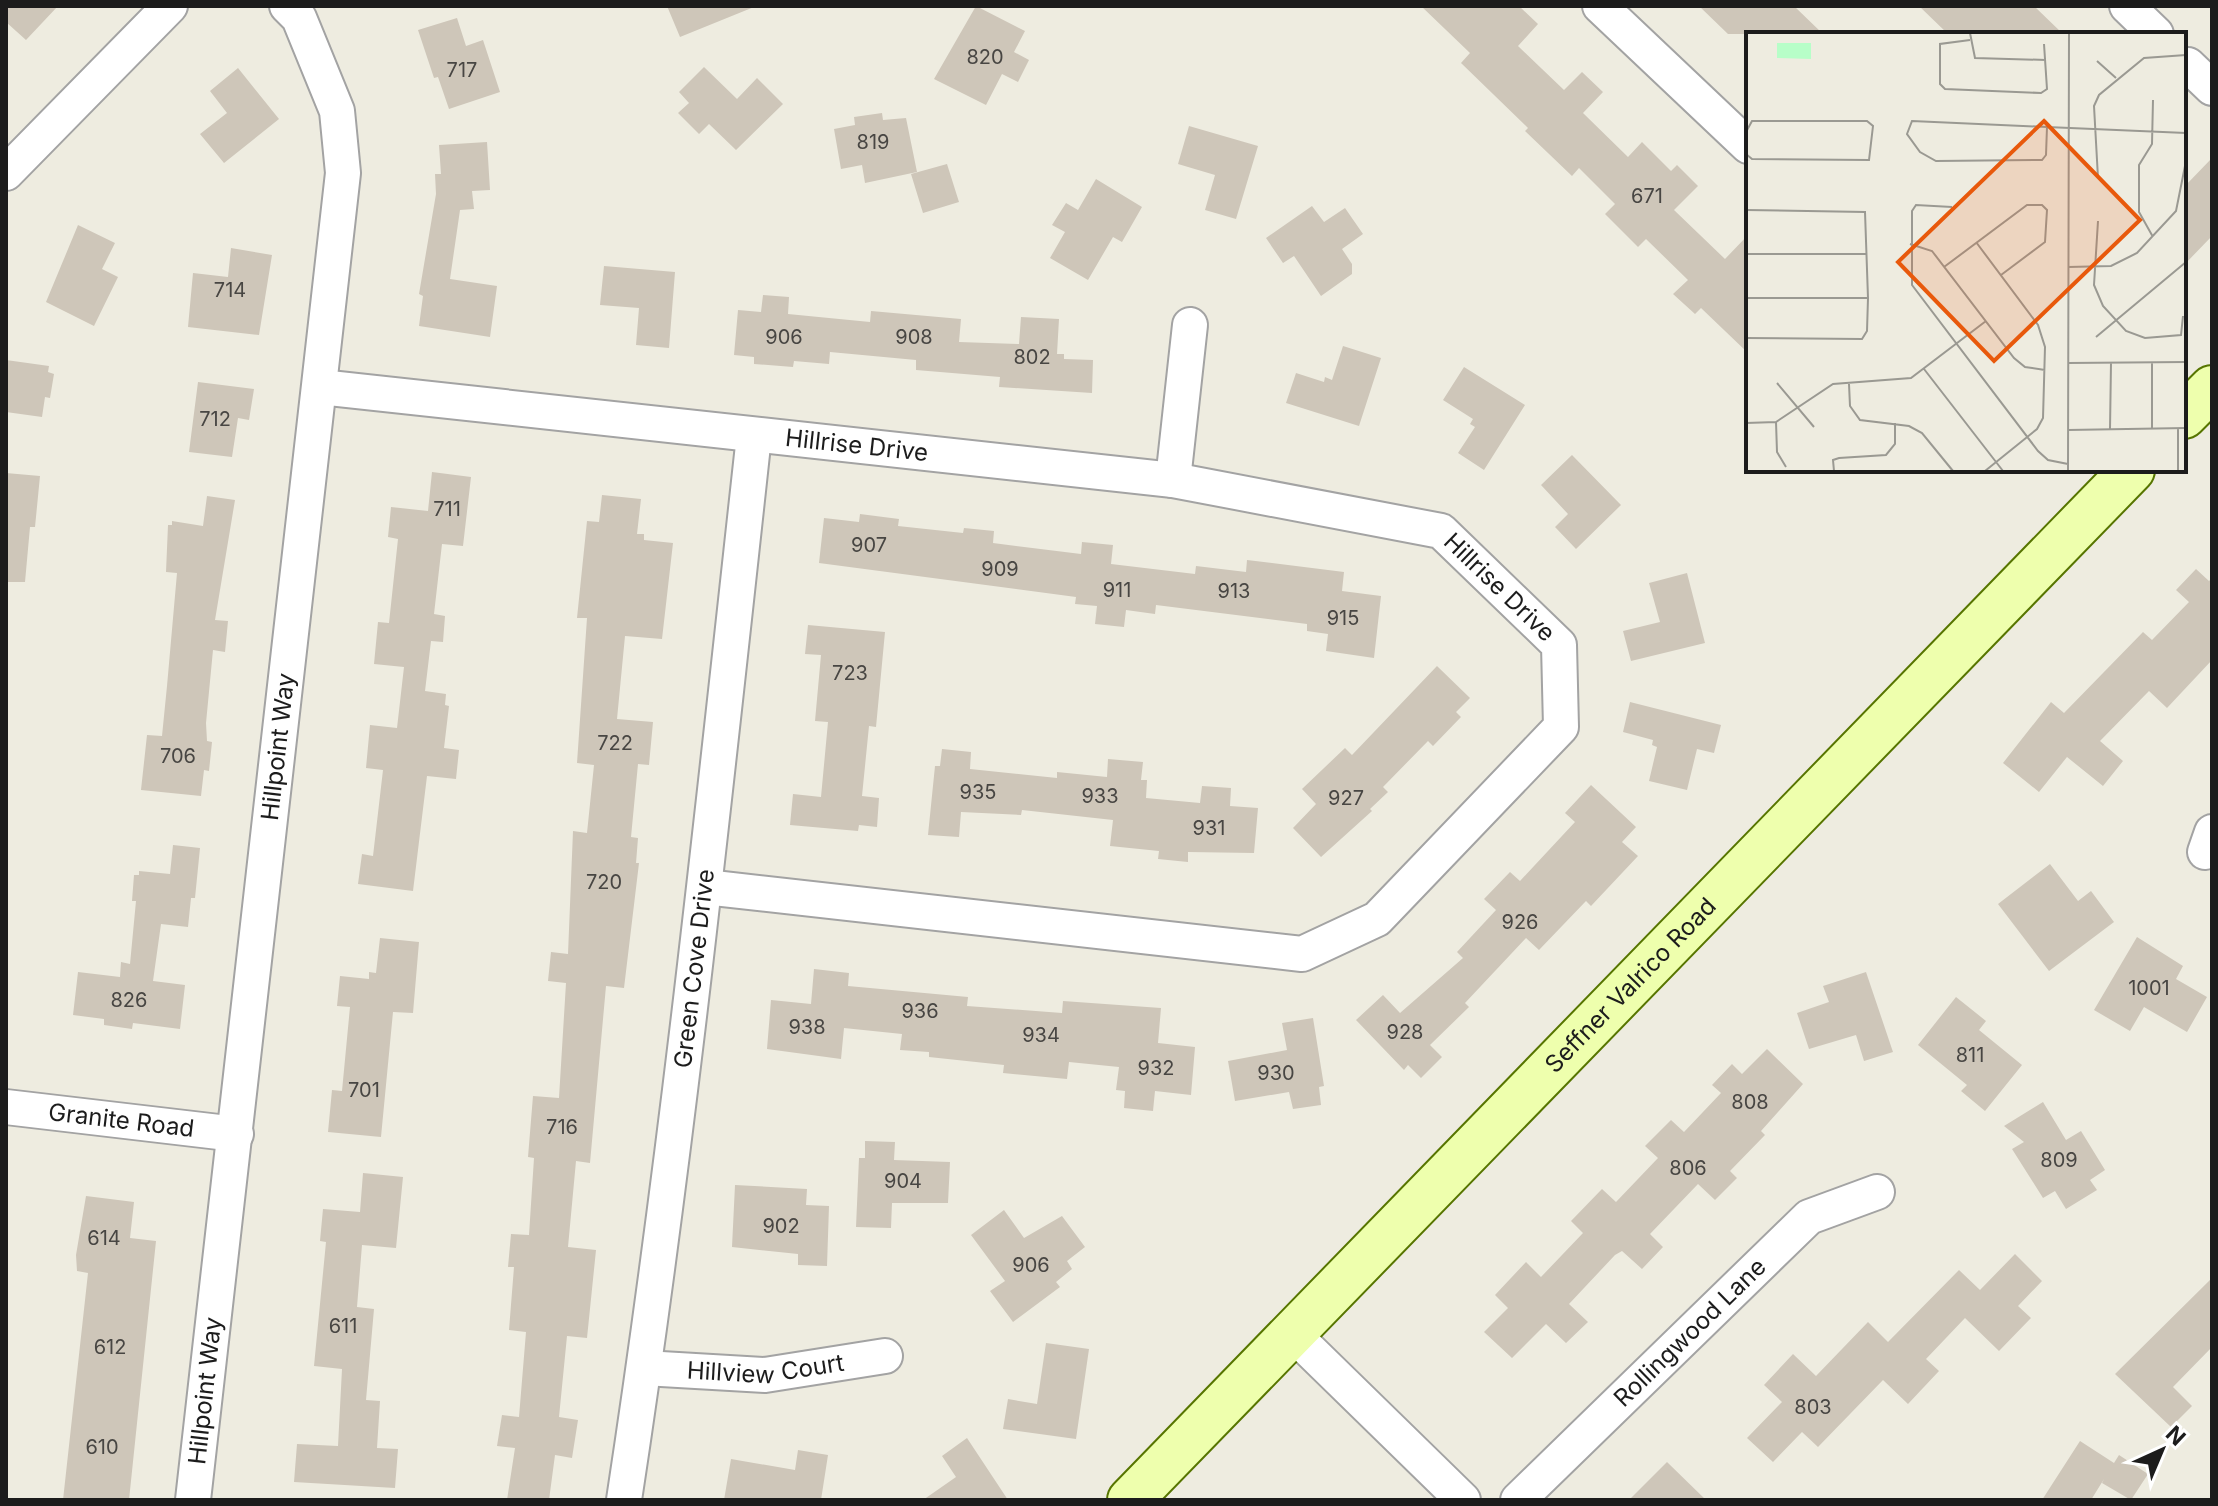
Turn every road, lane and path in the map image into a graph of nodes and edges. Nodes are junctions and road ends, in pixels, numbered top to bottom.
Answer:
1 (170, 6) edge
2 (287, 6) edge
3 (1600, 6) edge
4 (2127, 6) edge
5 (2154, 32) edge
6 (1746, 144) edge
7 (6, 173) edge
8 (1190, 325) dead end
9 (320, 387) junction
10 (2212, 388) edge
11 (2186, 414) edge
12 (754, 436) junction
13 (2130, 472) edge
14 (1173, 480) junction
15 (705, 887) junction
16 (6, 1107) edge
17 (236, 1134) junction
18 (1877, 1192) dead end
19 (1292, 1333) junction
20 (885, 1356) dead end
21 (644, 1368) junction
22 (193, 1500) edge
23 (624, 1500) edge
24 (1130, 1500) edge
25 (1463, 1500) edge
26 (1518, 1500) edge

1 - 7 street
2 - 9 street, Hillpoint Way
3 - 6 street
4 - 5 street
8 - 14 street
9 - 12 street, Hillrise Drive
9 - 17 street, Hillpoint Way
10 - 11 street
12 - 14 street, Hillrise Drive
12 - 15 street, Green Cove Drive
13 - 19 street, Seffner Valrico Road
14 - 15 street, Hillrise Drive
15 - 21 street, Green Cove Drive
16 - 17 street, Granite Road
17 - 22 street, Hillpoint Way
18 - 26 street, Rollingwood Lane
19 - 24 street, Seffner Valrico Road
19 - 25 street
20 - 21 street, Hillview Court
21 - 23 street, Green Cove Drive

